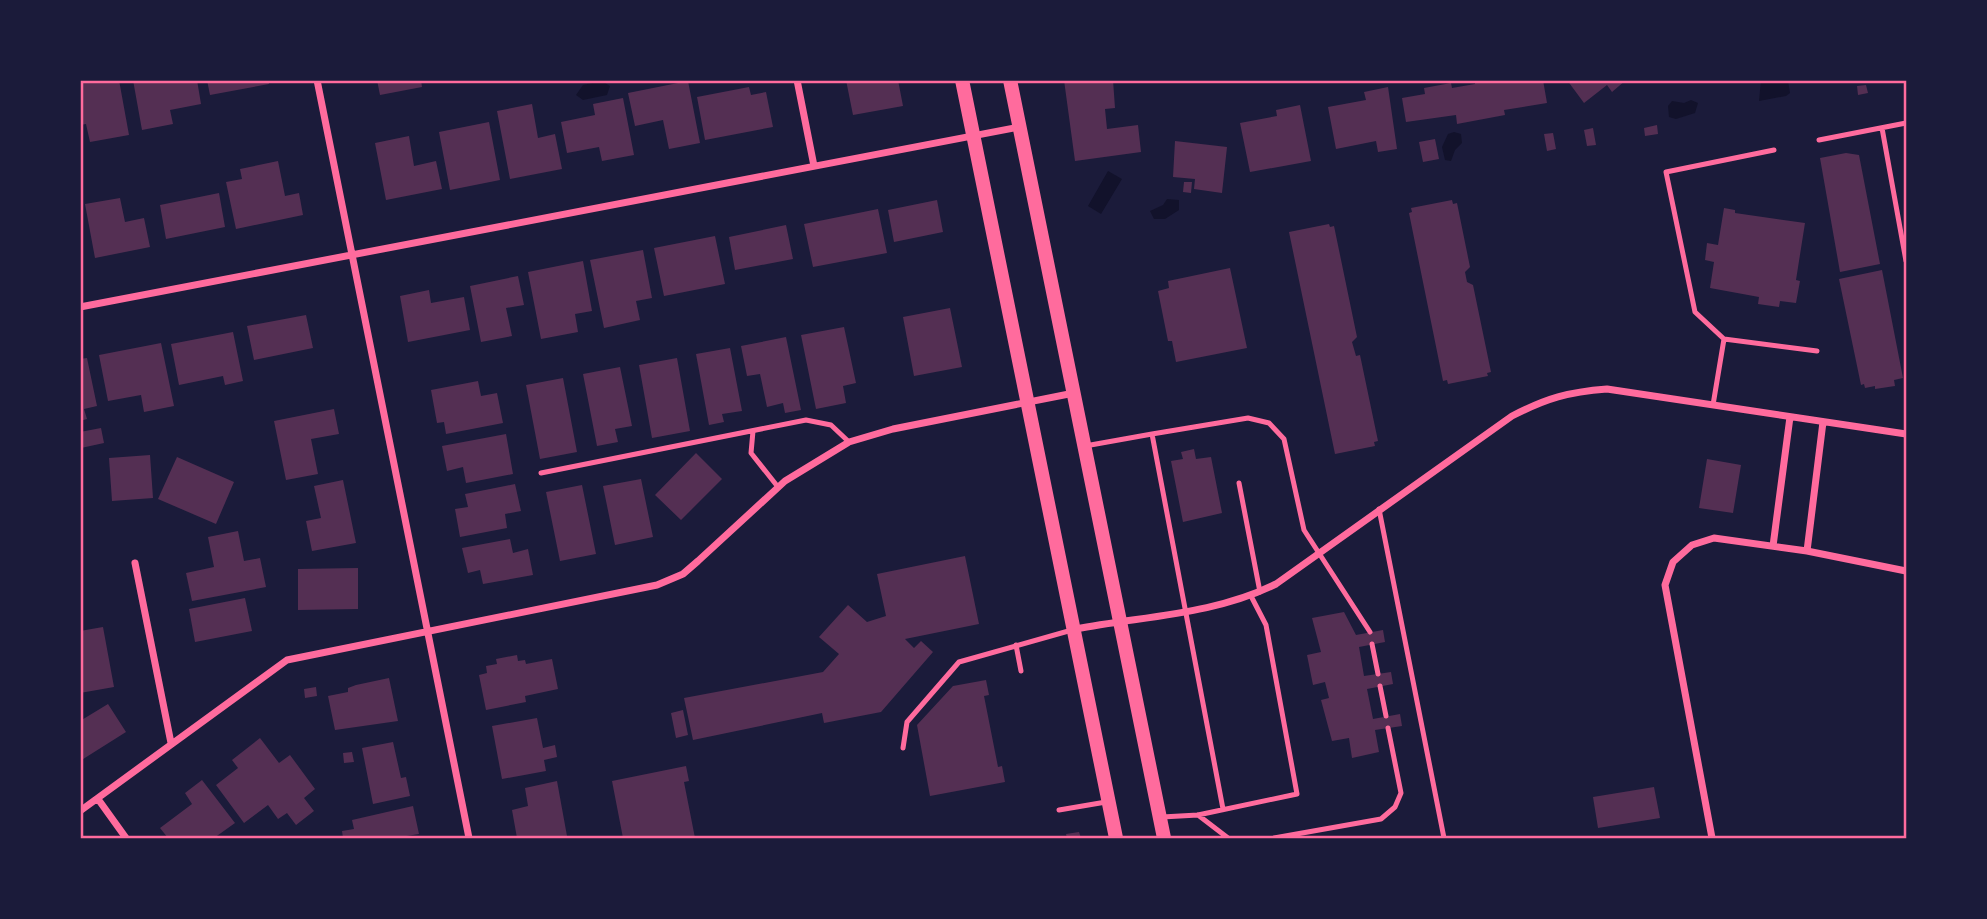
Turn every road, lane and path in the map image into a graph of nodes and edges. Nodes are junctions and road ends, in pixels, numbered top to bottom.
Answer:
1 (317, 80) edge
2 (797, 80) edge
3 (962, 80) edge
4 (1010, 80) edge
5 (1906, 123) edge
6 (1019, 127) junction
7 (1882, 128) junction
8 (974, 136) junction
9 (1819, 140) dead end
10 (1774, 150) dead end
11 (814, 166) junction
12 (352, 253) junction
13 (1906, 261) edge
14 (80, 307) edge
15 (1724, 339) junction
16 (1817, 351) dead end
17 (1075, 393) junction
18 (1028, 402) junction
19 (1713, 405) junction
20 (1790, 417) junction
21 (1823, 422) junction
22 (753, 431) junction
23 (1152, 434) junction
24 (1906, 434) edge
25 (849, 442) junction
26 (1085, 446) junction
27 (541, 473) dead end
28 (1239, 482) dead end
29 (778, 487) junction
30 (1379, 509) junction
31 (1773, 546) junction
32 (1807, 551) junction
33 (1317, 554) junction
34 (135, 563) dead end
35 (1906, 571) edge
36 (1260, 592) junction
37 (1251, 596) junction
38 (1185, 611) junction
39 (1119, 621) junction
40 (1076, 629) junction
41 (1370, 632) dead end
42 (430, 633) junction
43 (1372, 644) dead end
44 (1016, 645) junction
45 (1021, 671) dead end
46 (1378, 674) dead end
47 (1380, 686) dead end
48 (1386, 716) dead end
49 (1388, 728) dead end
50 (170, 743) junction
51 (903, 748) dead end
52 (98, 799) junction
53 (1109, 802) junction
54 (1223, 809) junction
55 (1059, 810) dead end
56 (80, 811) edge
57 (1198, 815) junction
58 (1159, 817) junction
59 (127, 838) edge
60 (469, 838) edge
61 (1116, 838) edge
62 (1164, 838) edge
63 (1228, 838) edge
64 (1274, 838) edge
65 (1444, 838) edge
66 (1712, 838) edge

1 - 12 street
2 - 11 street
3 - 8 main road
4 - 6 main road
5 - 7 lane
6 - 8 street
6 - 17 main road
7 - 9 lane
7 - 13 lane
8 - 11 street
8 - 18 main road
10 - 15 lane
11 - 12 street
12 - 14 street
12 - 42 street
15 - 16 lane
15 - 19 lane
17 - 18 street
17 - 26 main road
18 - 25 street
18 - 40 main road
19 - 20 street
19 - 30 street
20 - 21 street
20 - 31 street
21 - 24 street
21 - 32 street
22 - 25 lane
22 - 27 lane
22 - 29 lane
23 - 26 lane
23 - 33 lane
23 - 38 lane
25 - 29 street
26 - 39 main road
28 - 36 lane
29 - 42 street
30 - 33 street
30 - 65 lane
31 - 32 street
31 - 66 street
32 - 35 street
33 - 36 street
33 - 41 lane
34 - 50 street
36 - 37 street
37 - 38 street
37 - 54 lane
38 - 39 street
38 - 54 lane
39 - 40 street
39 - 58 main road
40 - 44 lane
40 - 53 main road
42 - 50 street
42 - 60 street
43 - 46 lane
44 - 45 lane
44 - 51 lane
47 - 48 lane
49 - 64 lane
50 - 52 street
52 - 56 street
52 - 59 street
53 - 55 lane
53 - 61 main road
54 - 57 lane
57 - 58 lane
57 - 63 lane
58 - 62 main road

